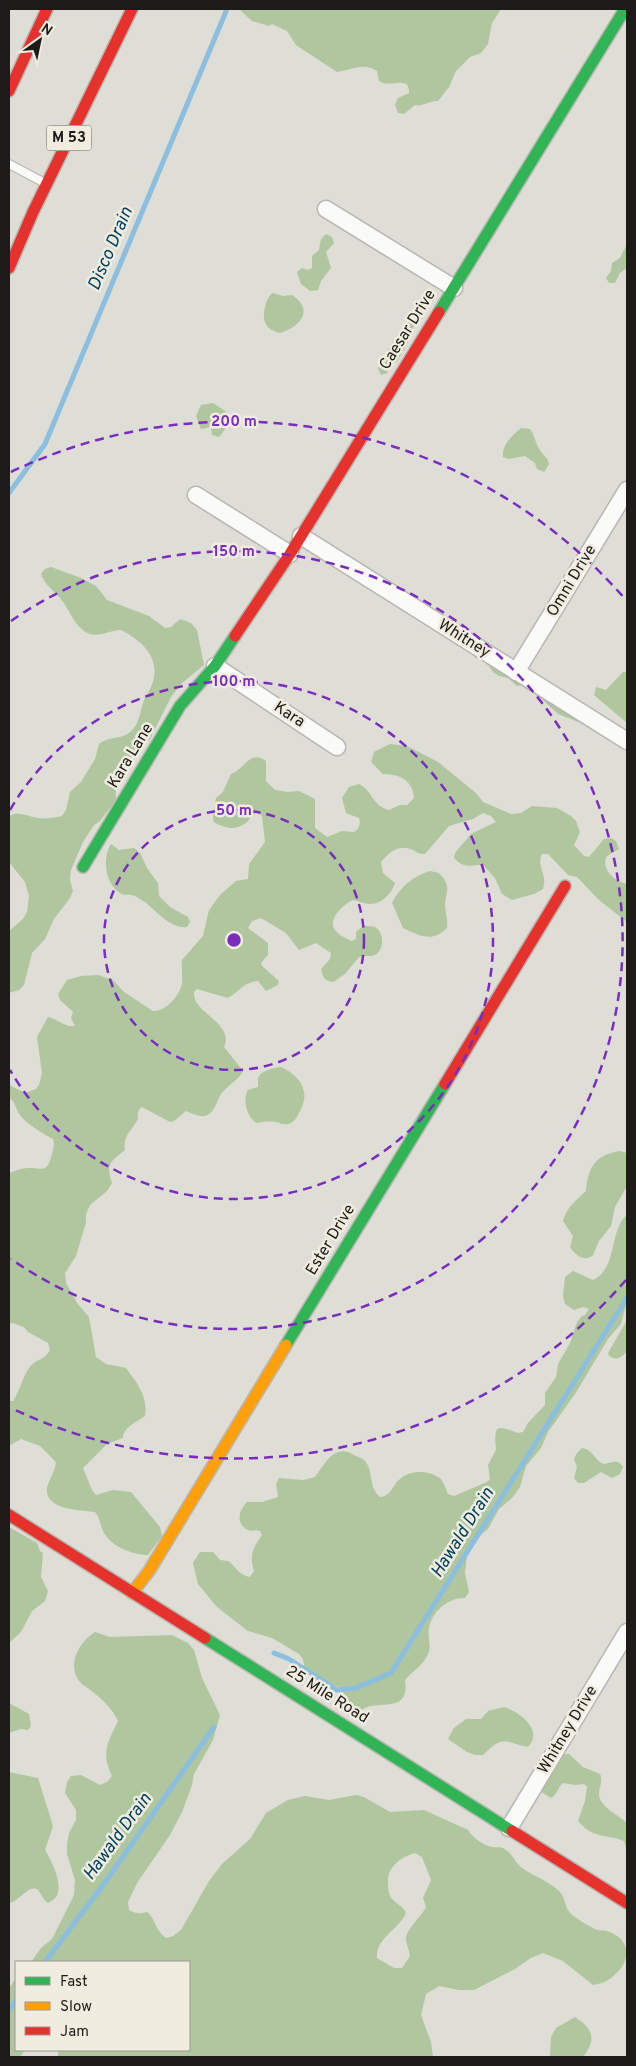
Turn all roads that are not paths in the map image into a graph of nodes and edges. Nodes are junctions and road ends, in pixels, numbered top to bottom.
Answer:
1 (47, 9) edge
2 (132, 9) edge
3 (626, 9) edge
4 (9, 91) edge
5 (9, 164) edge
6 (47, 184) junction
7 (326, 209) dead end
8 (9, 268) edge
9 (454, 288) junction
10 (627, 490) edge
11 (196, 495) dead end
12 (301, 536) junction
13 (290, 554) junction
14 (215, 666) junction
15 (516, 672) junction
16 (627, 741) edge
17 (338, 747) dead end
18 (83, 868) dead end
19 (565, 886) dead end
20 (9, 1515) edge
21 (132, 1593) junction
22 (627, 1632) edge
23 (509, 1828) junction
24 (627, 1903) edge

1 - 4 main road
2 - 6 main road, M 53
3 - 9 main road, Caesar Drive
5 - 6 lane
6 - 8 main road, M 53
7 - 9 street
9 - 12 main road, Caesar Drive
10 - 15 street, Omni Drive
11 - 13 street
12 - 13 main road, Caesar Drive
12 - 15 street, Whitney
13 - 14 main road, Caesar Drive
14 - 17 street, Kara
14 - 18 main road, Kara Lane
15 - 16 street, Whitney
19 - 21 main road, Ester Drive
20 - 21 main road, 25 Mile Road
21 - 23 main road, 25 Mile Road
22 - 23 street, Whitney Drive
23 - 24 main road, 25 Mile Road

